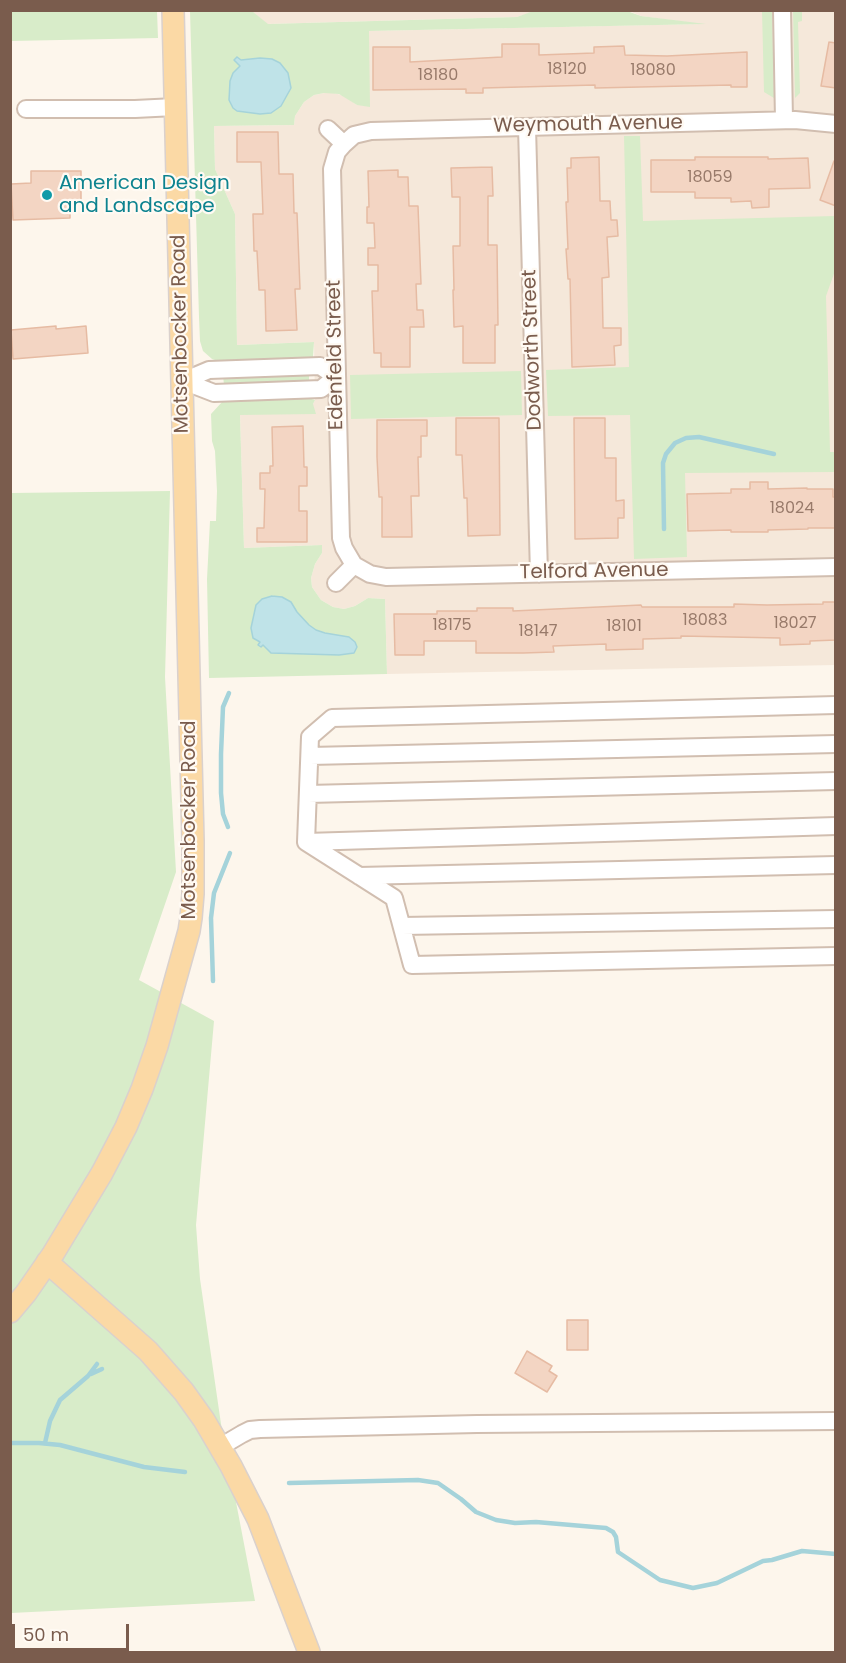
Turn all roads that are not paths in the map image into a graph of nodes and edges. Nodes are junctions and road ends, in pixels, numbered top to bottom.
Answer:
1 (173, 10) edge
2 (782, 10) edge
3 (176, 107) junction
4 (26, 109) dead end
5 (784, 120) junction
6 (836, 124) edge
7 (527, 127) junction
8 (328, 129) dead end
9 (344, 144) junction
10 (336, 377) junction
11 (183, 381) junction
12 (354, 565) junction
13 (836, 567) edge
14 (539, 574) junction
15 (336, 583) dead end
16 (836, 705) edge
17 (836, 744) edge
18 (310, 756) junction
19 (836, 781) edge
20 (308, 794) junction
21 (836, 826) edge
22 (306, 842) junction
23 (836, 865) edge
24 (359, 876) junction
25 (836, 919) edge
26 (402, 926) junction
27 (836, 956) edge
28 (47, 1262) junction
29 (10, 1312) edge
30 (836, 1420) edge
31 (220, 1447) junction
32 (309, 1653) edge

1 - 3 main road, Motsenbocker Road
2 - 5 street
3 - 4 street
3 - 11 main road, Motsenbocker Road
5 - 6 street, Weymouth Avenue
5 - 7 street, Weymouth Avenue
7 - 9 street, Weymouth Avenue
7 - 14 street, Dodworth Street
8 - 9 street
9 - 10 street, Edenfeld Street
10 - 11 street
10 - 11 street
10 - 12 street, Edenfeld Street
11 - 28 main road, Motsenbocker Road
12 - 14 street, Telford Avenue
12 - 15 street
13 - 14 street, Telford Avenue
16 - 18 street
17 - 18 street
18 - 20 street
19 - 20 street
20 - 22 street
21 - 22 street
22 - 24 street
23 - 24 street
24 - 26 street
25 - 26 street
26 - 27 street
28 - 29 main road, Motsenbocker Road
28 - 31 main road
30 - 31 street
31 - 32 main road

